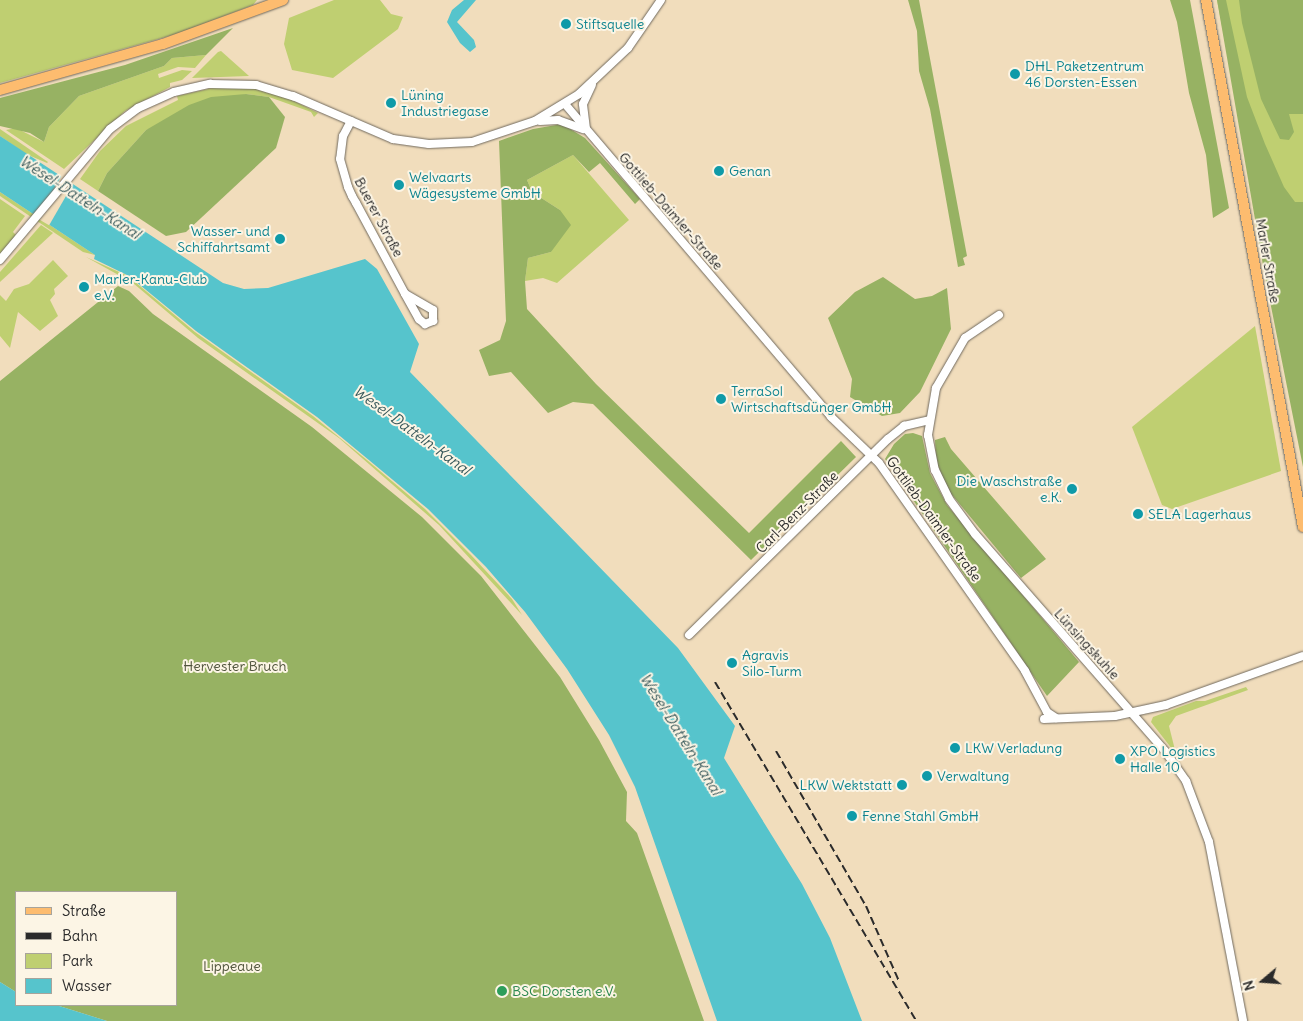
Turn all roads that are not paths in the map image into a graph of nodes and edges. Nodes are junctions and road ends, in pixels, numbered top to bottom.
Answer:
1 (283, 0) edge
2 (661, 0) edge
3 (1206, 0) edge
4 (593, 83) junction
5 (0, 90) edge
6 (564, 104) junction
7 (351, 121) junction
8 (535, 121) junction
9 (586, 131) junction
10 (0, 260) edge
11 (405, 294) dead end
12 (999, 315) dead end
13 (929, 420) junction
14 (871, 455) junction
15 (1303, 527) edge
16 (689, 634) dead end
17 (1303, 656) edge
18 (1132, 713) junction
19 (1056, 718) junction
20 (1044, 719) dead end
21 (1244, 1021) edge

1 - 5 main road
2 - 4 street
3 - 15 main road, Marler Straße
4 - 6 street
4 - 9 street
6 - 8 street
6 - 9 street, Gottlieb-Daimler-Straße
7 - 8 street
7 - 10 street
7 - 11 street, Buerer Straße
8 - 9 street, Gottlieb-Daimler-Straße
9 - 14 street, Gottlieb-Daimler-Straße
12 - 13 street, Lünsingskuhle
13 - 14 street, Carl-Benz-Straße
13 - 18 street, Lünsingskuhle
14 - 16 street, Carl-Benz-Straße
14 - 19 street, Gottlieb-Daimler-Straße
17 - 18 street
18 - 19 street
18 - 21 street, Lünsingskuhle
19 - 20 street

